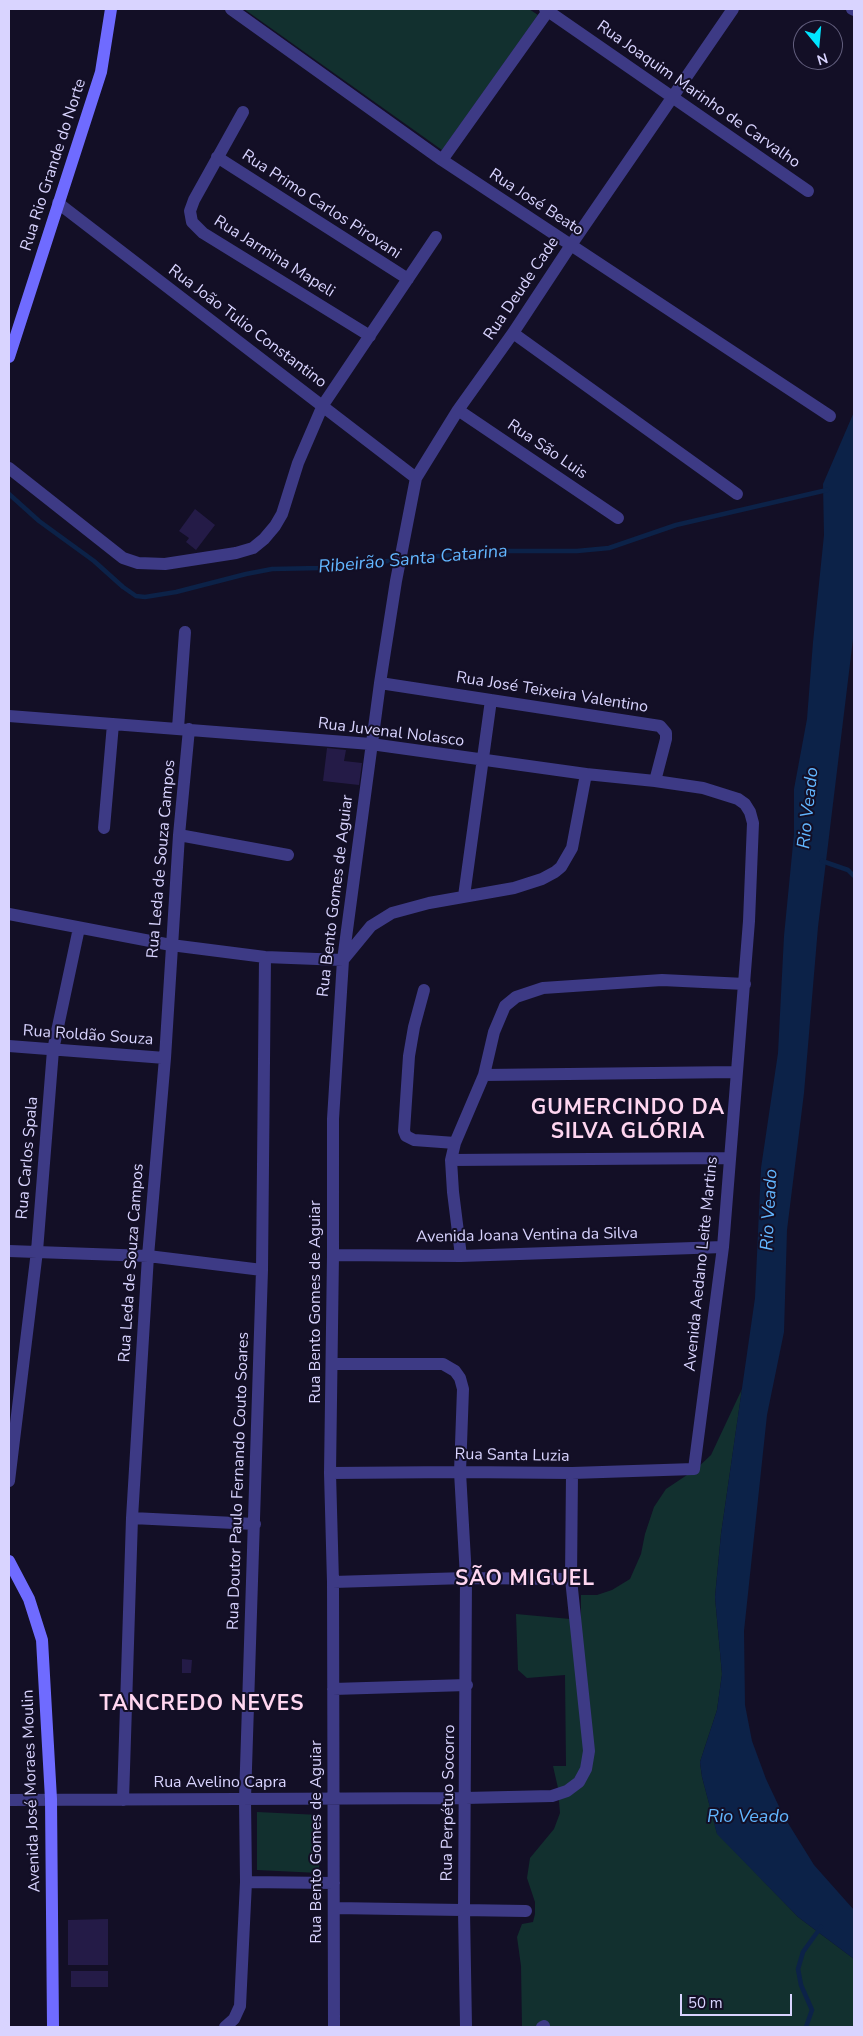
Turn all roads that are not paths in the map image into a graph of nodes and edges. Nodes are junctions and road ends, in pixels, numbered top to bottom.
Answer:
1 (111, 9) edge
2 (231, 9) edge
3 (733, 9) edge
4 (547, 10) edge
5 (673, 98) junction
6 (244, 112) dead end
7 (218, 157) junction
8 (442, 160) junction
9 (808, 190) dead end
10 (58, 203) junction
11 (436, 237) dead end
12 (570, 245) junction
13 (408, 279) junction
14 (513, 333) junction
15 (370, 336) junction
16 (9, 358) edge
17 (323, 405) junction
18 (458, 410) junction
19 (830, 416) dead end
20 (9, 468) edge
21 (416, 478) junction
22 (737, 494) dead end
23 (618, 518) dead end
24 (396, 581) joint
25 (185, 632) dead end
26 (380, 684) junction
27 (491, 700) junction
28 (9, 716) edge
29 (113, 724) junction
30 (183, 729) junction
31 (371, 744) junction
32 (483, 760) junction
33 (586, 774) junction
34 (655, 781) junction
35 (753, 823) joint
36 (104, 828) dead end
37 (179, 835) junction
38 (288, 855) dead end
39 (464, 896) junction
40 (9, 914) edge
41 (79, 928) junction
42 (171, 945) junction
43 (265, 956) junction
44 (343, 960) junction
45 (745, 984) junction
46 (424, 990) dead end
47 (9, 1046) edge
48 (53, 1050) junction
49 (165, 1058) junction
50 (737, 1072) junction
51 (484, 1075) junction
52 (455, 1144) junction
53 (730, 1158) junction
54 (451, 1160) junction
55 (723, 1247) junction
56 (9, 1251) edge
57 (37, 1251) junction
58 (333, 1255) junction
59 (148, 1256) junction
60 (461, 1256) junction
61 (262, 1270) junction
62 (332, 1364) junction
63 (694, 1469) joint
64 (460, 1472) junction
65 (330, 1473) junction
66 (572, 1473) junction
67 (9, 1481) edge
68 (132, 1518) junction
69 (254, 1524) junction
70 (9, 1561) edge
71 (466, 1578) junction
72 (571, 1580) junction
73 (333, 1582) junction
74 (467, 1685) junction
75 (332, 1689) junction
76 (465, 1798) junction
77 (51, 1799) junction
78 (245, 1799) junction
79 (333, 1799) junction
80 (9, 1800) edge
81 (123, 1800) junction
82 (246, 1882) junction
83 (334, 1883) junction
84 (334, 1908) junction
85 (464, 1911) junction
86 (526, 1911) dead end
87 (53, 2027) edge
88 (225, 2027) edge
89 (334, 2027) edge
90 (466, 2027) edge

1 - 10 main road, Rua Rio Grande do Norte
2 - 8 street, Rua José Beato
3 - 5 street, Rua Deude Cade
4 - 5 street, Rua Joaquim Marinho de Carvalho
4 - 8 street
5 - 9 street, Rua Joaquim Marinho de Carvalho
5 - 12 street, Rua Deude Cade
6 - 7 street, Rua Jarmina Mapeli
7 - 13 street, Rua Primo Carlos Pirovani
7 - 15 street, Rua Jarmina Mapeli
8 - 12 street, Rua José Beato
10 - 16 main road, Rua Rio Grande do Norte
10 - 17 street, Rua João Tulio Constantino
11 - 13 street, Rua Primo Carlos Pirovani
12 - 14 street, Rua Deude Cade
12 - 19 street, Rua José Beato
13 - 15 street, Rua Primo Carlos Pirovani
14 - 18 street, Rua Deude Cade
14 - 22 street
15 - 17 street, Rua Primo Carlos Pirovani
17 - 20 street, Rua Primo Carlos Pirovani
17 - 21 street, Rua João Tulio Constantino
18 - 21 street, Rua Deude Cade
18 - 23 street, Rua São Luis
21 - 24 street, Rua Deude Cade
24 - 26 street, Rua Bento Gomes de Aguiar
25 - 30 street, Rua Leda de Souza Campos
26 - 27 street, Rua José Teixeira Valentino
26 - 31 street, Rua Bento Gomes de Aguiar
27 - 32 street
27 - 34 street, Rua José Teixeira Valentino
28 - 29 street, Rua Juvenal Nolasco
29 - 30 street, Rua Juvenal Nolasco
29 - 36 street
30 - 31 street, Rua Juvenal Nolasco
30 - 37 street, Rua Leda de Souza Campos
31 - 32 street, Rua Juvenal Nolasco
31 - 44 street, Rua Bento Gomes de Aguiar
32 - 33 street, Rua Juvenal Nolasco
32 - 39 street
33 - 34 street, Rua Juvenal Nolasco
33 - 39 street
34 - 35 street, Rua Juvenal Nolasco
35 - 45 street, Avenida Aedano Leite Martins
37 - 38 street
37 - 42 street, Rua Leda de Souza Campos
39 - 44 street
40 - 41 street
41 - 42 street
41 - 48 street, Rua Carlos Spala
42 - 43 street
42 - 49 street, Rua Leda de Souza Campos
43 - 44 street
43 - 61 street, Rua Doutor Paulo Fernando Couto Soares
44 - 58 street, Rua Bento Gomes de Aguiar
45 - 50 street, Avenida Aedano Leite Martins
45 - 51 street
46 - 52 street
47 - 48 street, Rua Roldão Souza
48 - 49 street, Rua Roldão Souza
48 - 57 street, Rua Carlos Spala
49 - 59 street, Rua Leda de Souza Campos
50 - 51 street
50 - 53 street, Avenida Aedano Leite Martins
51 - 52 street
52 - 54 street
53 - 54 street
53 - 55 street, Avenida Aedano Leite Martins
54 - 60 street
55 - 60 street, Avenida Joana Ventina da Silva
55 - 63 street, Avenida Aedano Leite Martins
56 - 57 street
57 - 59 street
57 - 67 street, Rua Carlos Spala
58 - 60 street, Avenida Joana Ventina da Silva
58 - 62 street, Rua Bento Gomes de Aguiar
59 - 61 street
59 - 68 street, Rua Leda de Souza Campos
61 - 69 street, Rua Doutor Paulo Fernando Couto Soares
62 - 64 street, Rua Perpétuo Socorro
62 - 65 street, Rua Bento Gomes de Aguiar
63 - 66 street, Rua Santa Luzia
64 - 65 street, Rua Santa Luzia
64 - 66 street, Rua Santa Luzia
64 - 71 street, Rua Perpétuo Socorro
65 - 73 street, Rua Bento Gomes de Aguiar
66 - 72 street
68 - 69 street
68 - 81 street, Rua Leda de Souza Campos
69 - 78 street, Rua Doutor Paulo Fernando Couto Soares
70 - 77 main road, Avenida José Moraes Moulin
71 - 72 street
71 - 73 street
71 - 74 street, Rua Perpétuo Socorro
72 - 76 street, Rua Avelino Capra
73 - 75 street, Rua Bento Gomes de Aguiar
74 - 75 street
74 - 76 street, Rua Perpétuo Socorro
75 - 79 street, Rua Bento Gomes de Aguiar
76 - 79 street, Rua Avelino Capra
76 - 85 street, Rua Perpétuo Socorro
77 - 80 street, Rua Avelino Capra
77 - 81 street, Rua Avelino Capra
77 - 87 main road, Avenida José Moraes Moulin
78 - 79 street, Rua Avelino Capra
78 - 81 street, Rua Avelino Capra
78 - 82 street, Rua Doutor Paulo Fernando Couto Soares
79 - 83 street, Rua Bento Gomes de Aguiar
82 - 83 street
82 - 88 street, Rua Doutor Paulo Fernando Couto Soares
83 - 84 street, Rua Bento Gomes de Aguiar
84 - 85 street
84 - 89 street, Rua Bento Gomes de Aguiar
85 - 86 street
85 - 90 street, Rua Perpétuo Socorro

